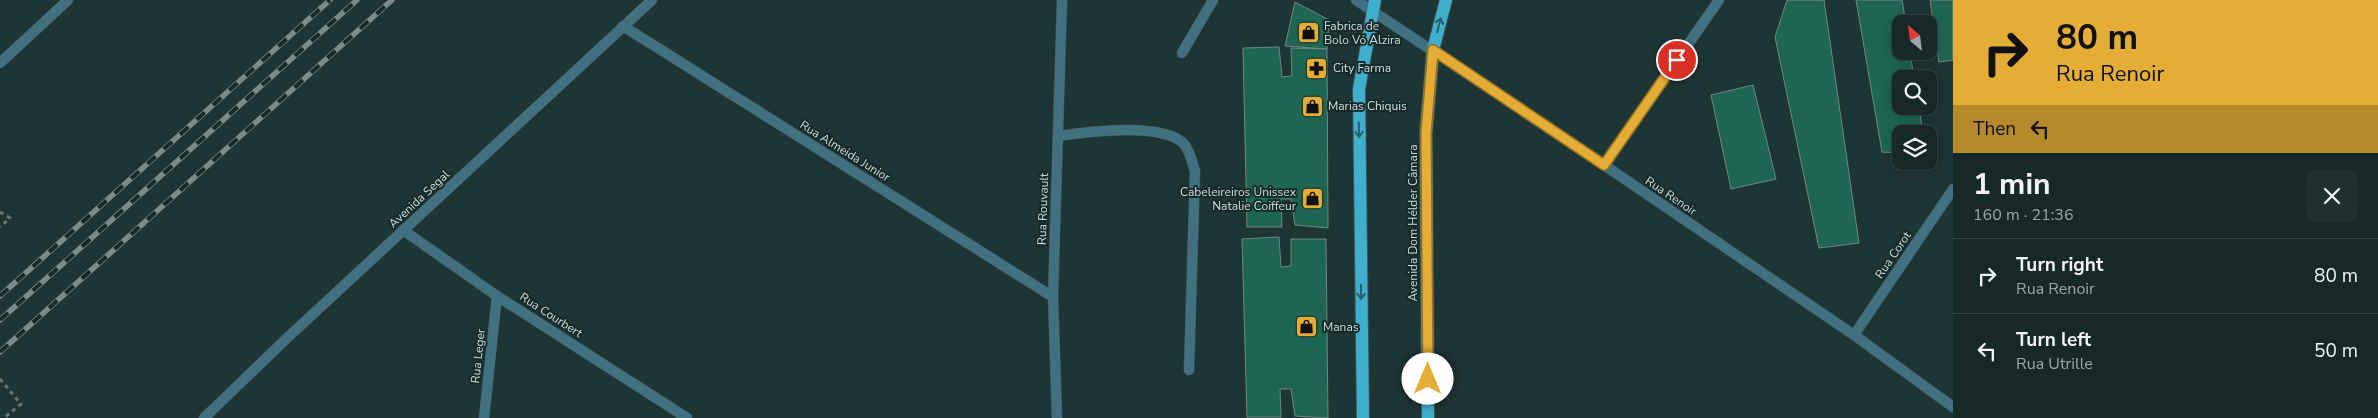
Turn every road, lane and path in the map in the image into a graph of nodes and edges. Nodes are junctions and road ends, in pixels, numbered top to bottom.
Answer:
1 (68, 0) edge
2 (652, 0) edge
3 (1062, 0) edge
4 (1213, 0) edge
5 (1356, 0) edge
6 (1446, 0) edge
7 (1719, 0) edge
8 (1373, 6) edge
9 (623, 26) junction
10 (1433, 50) junction
11 (1182, 53) dead end
12 (0, 63) edge
13 (1058, 136) junction
14 (1604, 165) junction
15 (1953, 189) edge
16 (0, 212) edge
17 (0, 227) edge
18 (403, 230) junction
19 (497, 296) junction
20 (1053, 297) junction
21 (1854, 335) junction
22 (1189, 370) dead end
23 (0, 379) edge
24 (1953, 407) edge
25 (4, 418) edge
26 (204, 418) edge
27 (484, 418) edge
28 (687, 418) edge
29 (1056, 418) edge
30 (1363, 418) edge
31 (1428, 418) edge

1 - 12 street
2 - 9 street, Avenida Segal
3 - 13 street, Rua Rouvault
4 - 11 street
5 - 8 street, Rua Renoir
10 -> 6 main road, Avenida Dom Hélder Câmara
7 - 14 street
8 - 10 street, Rua Renoir
8 -> 30 main road
9 - 18 street, Avenida Segal
9 - 20 street, Rua Almeida Junior
10 - 14 street, Rua Renoir
10 - 31 main road, Avenida Dom Hélder Câmara
13 - 20 street, Rua Rouvault
13 - 22 street
14 - 21 street, Rua Renoir
15 - 21 street, Rua Corot
16 - 17 path
18 - 19 street, Rua Courbert
18 - 26 street, Avenida Segal
19 - 27 street, Rua Leger
19 - 28 street, Rua Courbert
20 - 29 street, Rua Rouvault
21 - 24 street, Rua Renoir
23 - 25 path

